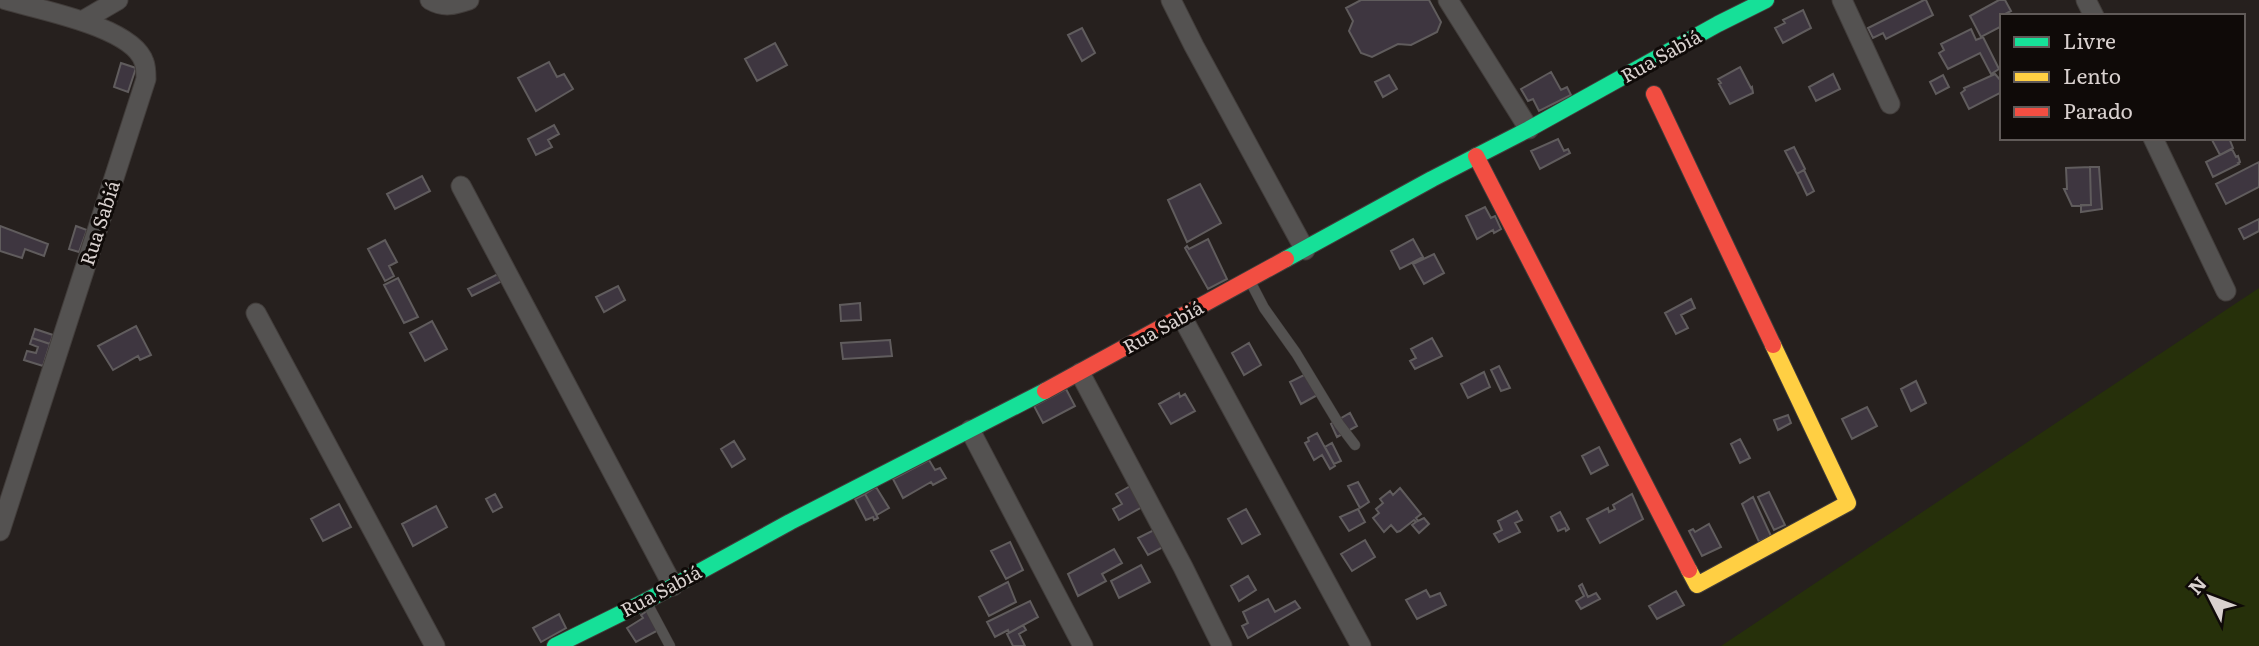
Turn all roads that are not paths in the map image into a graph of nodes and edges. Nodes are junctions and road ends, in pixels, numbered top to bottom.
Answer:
1 (6, 0) edge
2 (118, 0) edge
3 (430, 0) edge
4 (469, 0) edge
5 (1171, 0) edge
6 (1448, 0) edge
7 (1766, 0) edge
8 (1842, 0) edge
9 (82, 21) junction
10 (1654, 94) dead end
11 (1890, 104) dead end
12 (1529, 129) junction
13 (2154, 140) edge
14 (1476, 156) junction
15 (461, 186) dead end
16 (1305, 250) junction
17 (1250, 280) junction
18 (2226, 291) dead end
19 (256, 313) dead end
20 (1182, 317) junction
21 (1080, 373) junction
22 (970, 430) junction
23 (1355, 445) dead end
24 (0, 531) edge
25 (673, 586) junction
26 (646, 601) junction
27 (435, 646) edge
28 (555, 646) edge
29 (670, 646) edge
30 (1083, 646) edge
31 (1222, 646) edge
32 (1361, 646) edge

1 - 9 street, Rua Sabiá
2 - 9 street
3 - 4 street
5 - 16 street
6 - 12 street
7 - 12 street, Rua Sabiá
8 - 11 street
9 - 24 street, Rua Sabiá
10 - 14 street
12 - 14 street, Rua Sabiá
13 - 18 street
14 - 16 street, Rua Sabiá
15 - 25 street
16 - 17 street, Rua Sabiá
17 - 20 street, Rua Sabiá
17 - 23 lane
19 - 27 street
20 - 21 street, Rua Sabiá
20 - 32 street
21 - 22 street, Rua Sabiá
21 - 31 street
22 - 25 street, Rua Sabiá
22 - 30 street
25 - 26 street, Rua Sabiá
26 - 28 street, Rua Sabiá
26 - 29 lane

